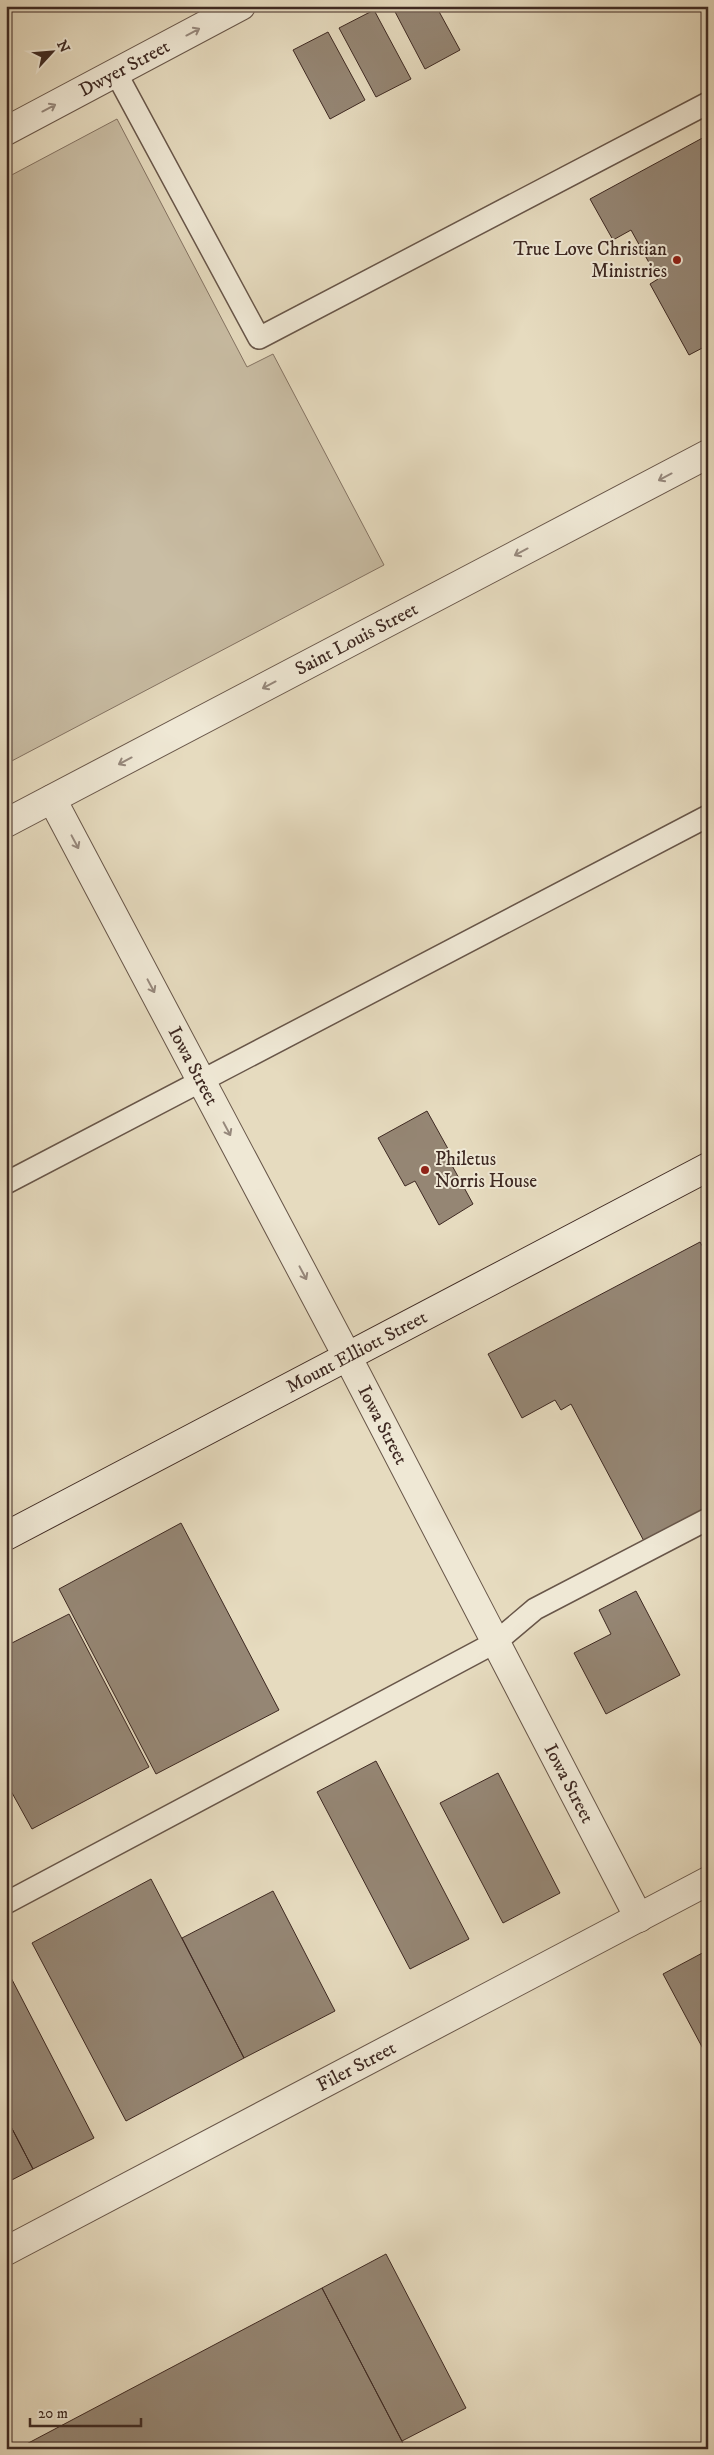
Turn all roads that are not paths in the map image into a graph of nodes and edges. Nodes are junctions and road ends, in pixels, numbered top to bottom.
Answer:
1 (241, 6) edge
2 (116, 73) junction
3 (708, 103) edge
4 (6, 131) edge
5 (708, 454) edge
6 (52, 799) junction
7 (708, 816) edge
8 (6, 823) edge
9 (202, 1081) junction
10 (708, 1167) edge
11 (6, 1183) edge
12 (347, 1356) junction
13 (708, 1519) edge
14 (6, 1536) edge
15 (496, 1642) junction
16 (708, 1882) edge
17 (6, 1903) edge
18 (639, 1918) junction
19 (6, 2251) edge

2 -> 1 street, Dwyer Street
2 - 3 lane
4 -> 2 street, Dwyer Street
5 -> 6 street, Saint Louis Street
6 - 8 street, Saint Louis Street
6 -> 9 street, Iowa Street
7 - 9 lane
9 - 11 lane
9 -> 12 street, Iowa Street
10 - 12 street, Mount Elliott Street
12 - 14 street, Mount Elliott Street
12 - 15 street, Iowa Street
13 - 15 lane
15 - 17 lane
15 - 18 street, Iowa Street
16 - 18 street, Filer Street
18 - 19 street, Filer Street

